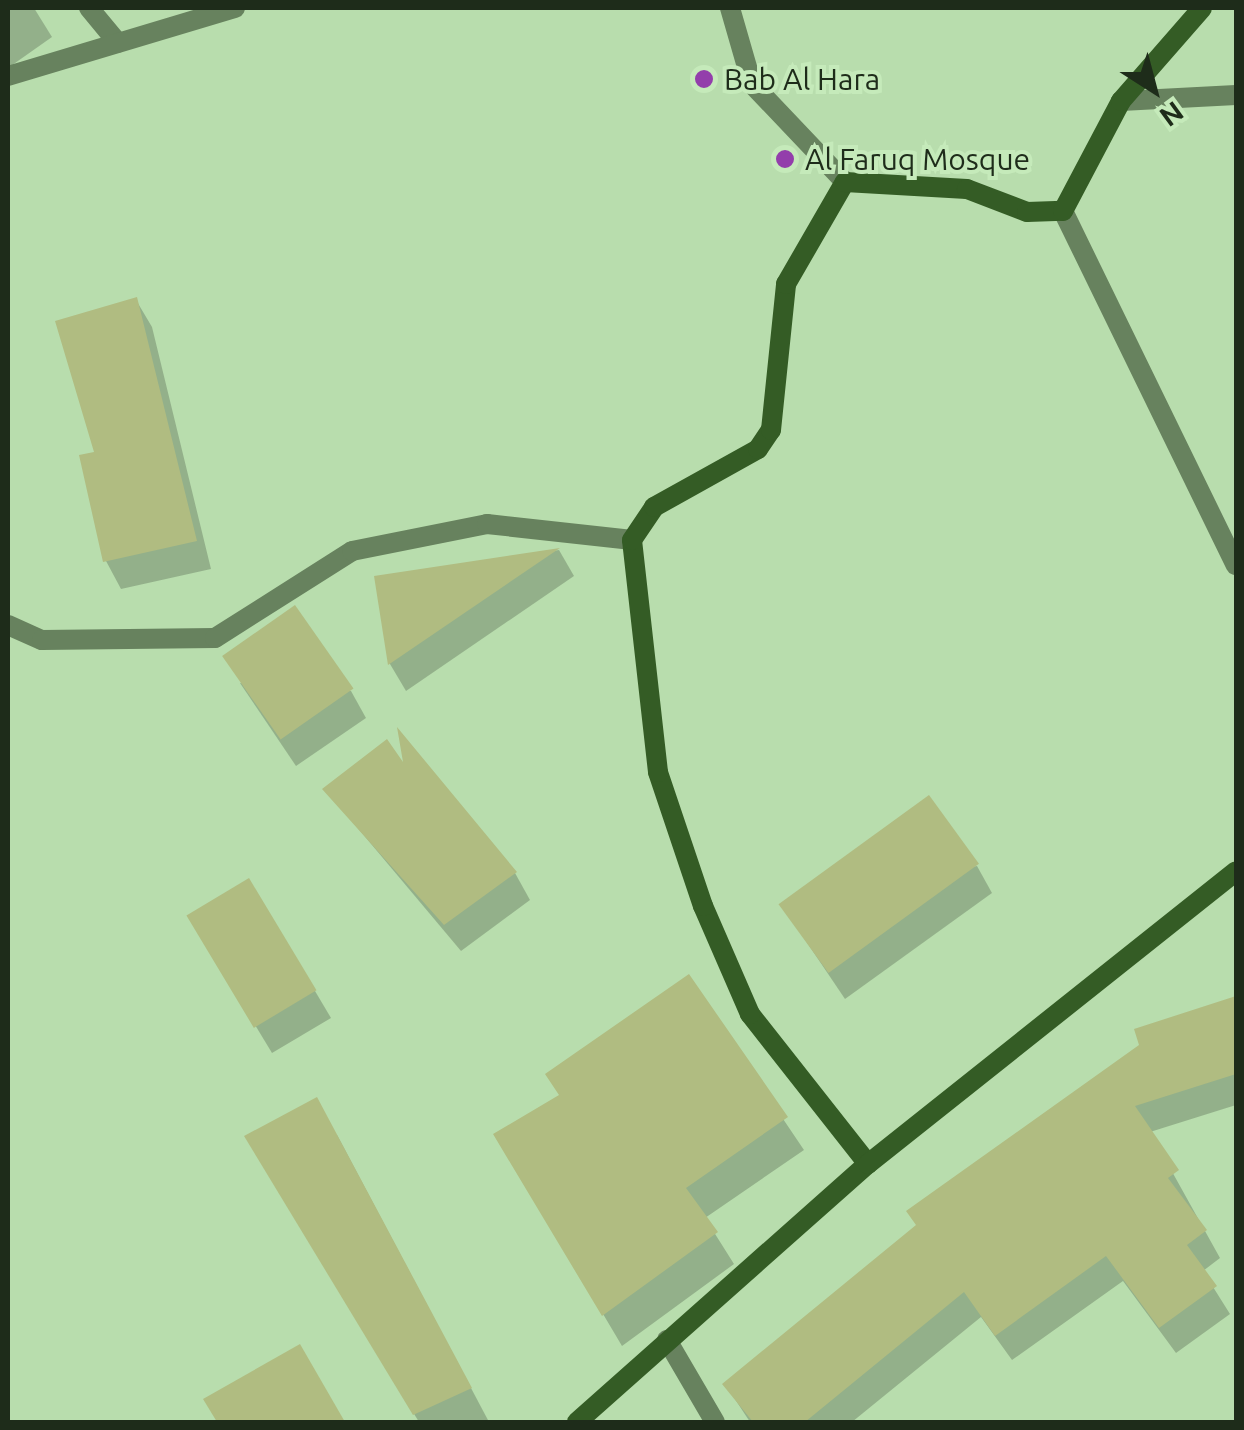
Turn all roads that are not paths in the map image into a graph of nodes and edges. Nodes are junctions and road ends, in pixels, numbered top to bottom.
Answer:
1 (89, 8) edge
2 (235, 8) edge
3 (730, 8) edge
4 (1202, 8) edge
5 (118, 43) junction
6 (8, 76) edge
7 (1236, 95) edge
8 (1121, 100) junction
9 (845, 182) junction
10 (1063, 211) junction
11 (632, 540) junction
12 (1236, 565) edge
13 (8, 625) edge
14 (1236, 872) edge
15 (868, 1164) junction
16 (667, 1340) junction
17 (577, 1422) edge
18 (715, 1422) edge

1 - 5 street
2 - 5 street
3 - 9 street
4 - 8 street
5 - 6 street
7 - 8 street
8 - 10 street
9 - 10 street
9 - 11 street
10 - 12 street
11 - 13 street
11 - 15 street
14 - 15 street
15 - 16 street
16 - 17 street
16 - 18 street

